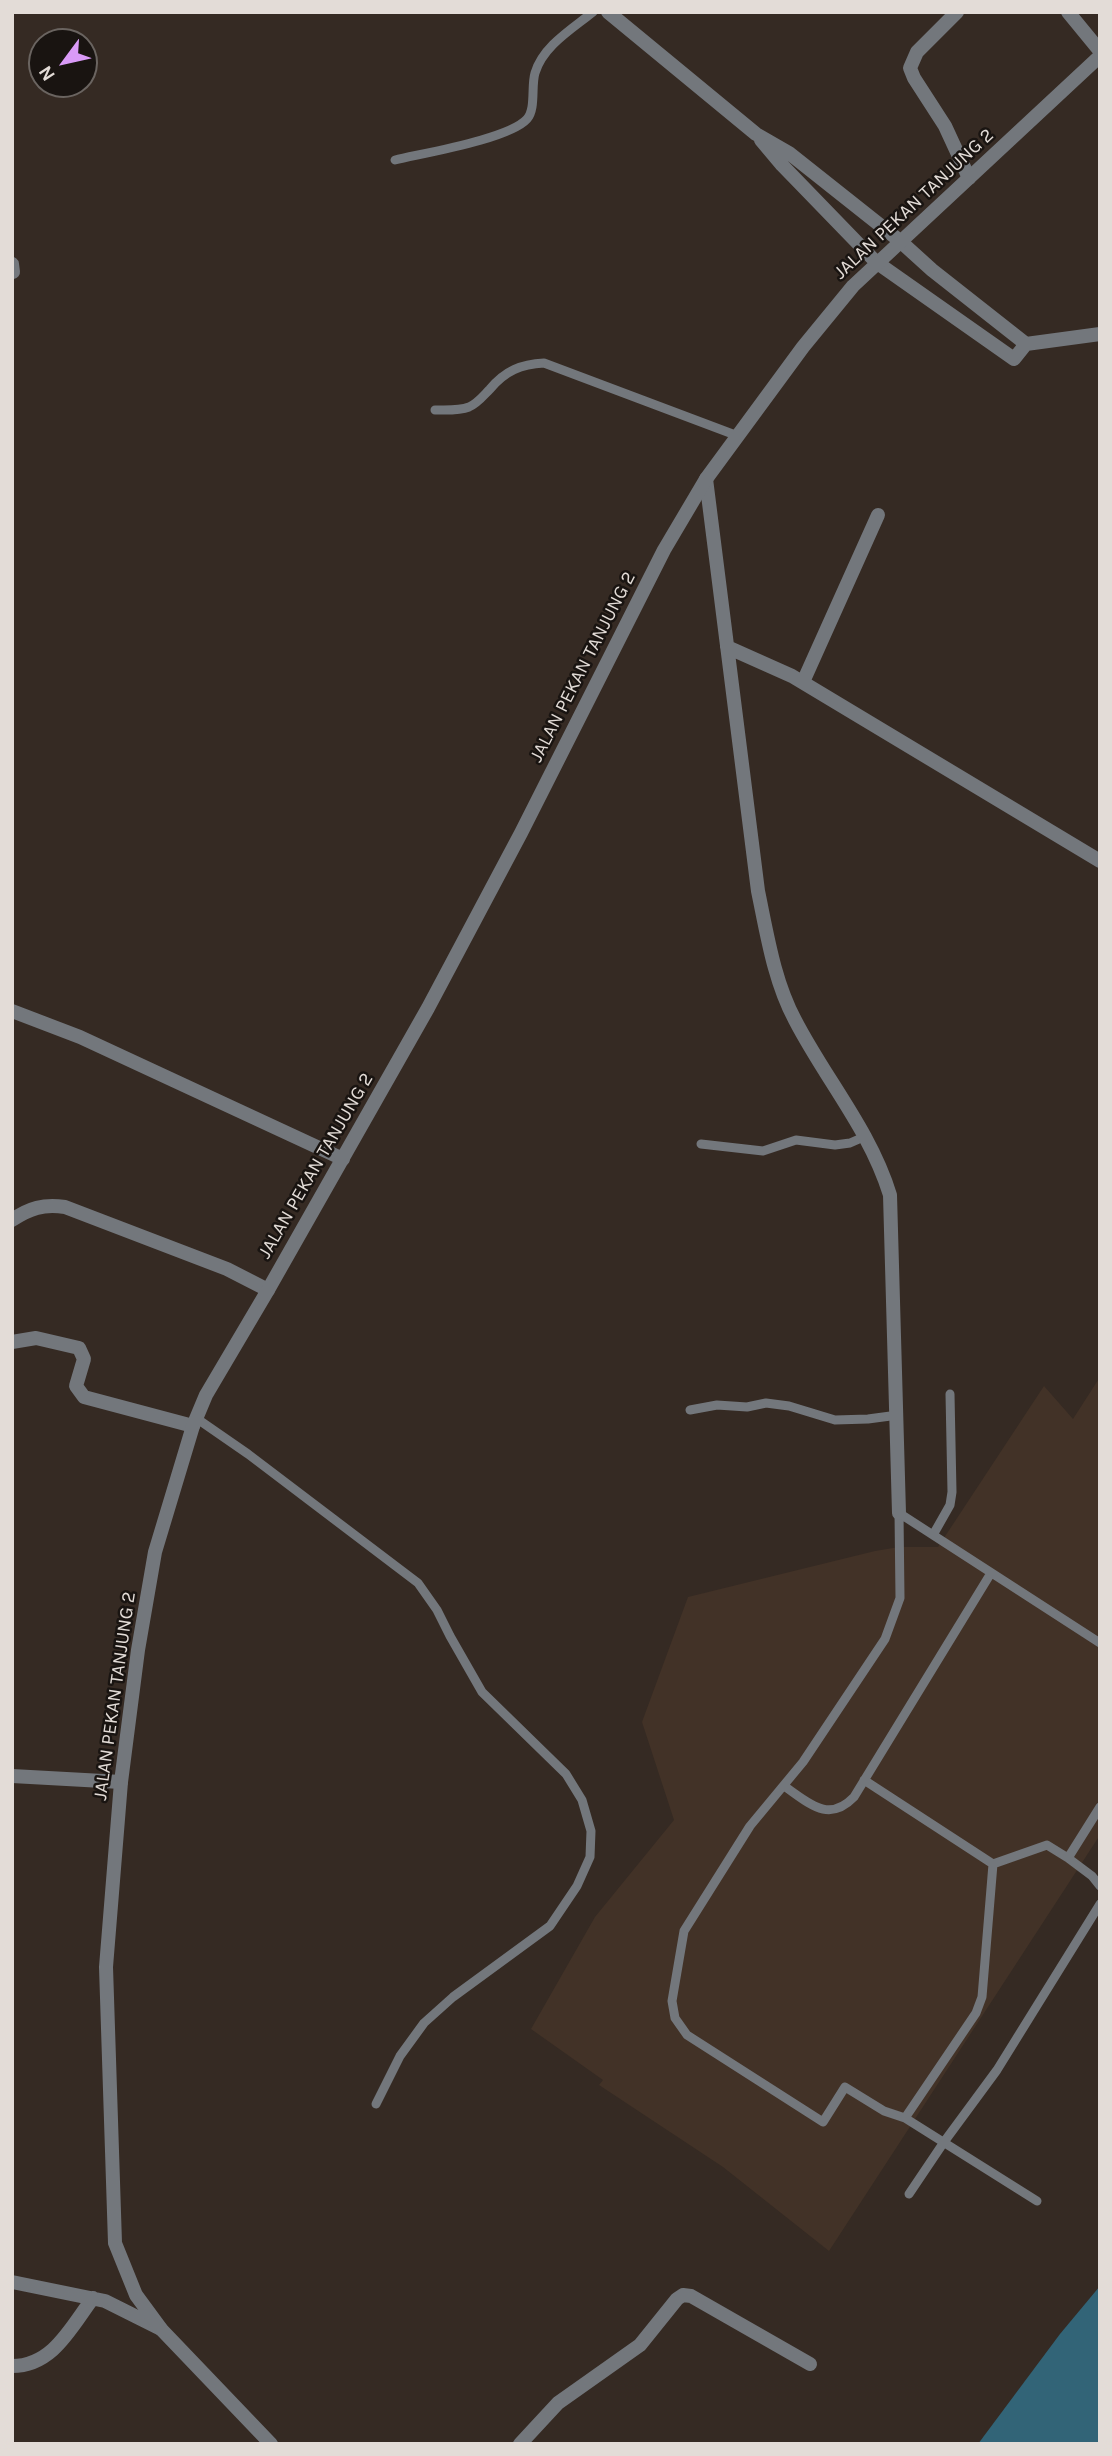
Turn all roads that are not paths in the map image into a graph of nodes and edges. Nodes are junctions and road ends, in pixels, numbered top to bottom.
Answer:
1 (593, 12) edge
2 (608, 12) edge
3 (957, 12) edge
4 (1068, 12) edge
5 (1100, 54) edge
6 (756, 134) junction
7 (395, 160) dead end
8 (970, 178) junction
9 (900, 241) junction
10 (876, 262) junction
11 (12, 264) edge
12 (13, 272) edge
13 (1100, 334) edge
14 (1026, 344) junction
15 (435, 410) dead end
16 (737, 436) junction
17 (706, 479) junction
18 (878, 516) dead end
19 (727, 647) junction
20 (803, 682) junction
21 (1100, 861) edge
22 (12, 1012) edge
23 (866, 1136) junction
24 (701, 1144) dead end
25 (343, 1159) junction
26 (12, 1220) edge
27 (268, 1290) junction
28 (12, 1342) edge
29 (950, 1394) dead end
30 (690, 1410) dead end
31 (898, 1416) junction
32 (195, 1422) junction
33 (900, 1513) junction
34 (933, 1535) junction
35 (990, 1573) junction
36 (1100, 1643) edge
37 (12, 1776) edge
38 (864, 1780) junction
39 (121, 1782) junction
40 (784, 1786) junction
41 (1100, 1807) edge
42 (1068, 1858) junction
43 (993, 1864) junction
44 (1100, 1885) edge
45 (1100, 1904) edge
46 (376, 2105) dead end
47 (905, 2118) junction
48 (944, 2142) junction
49 (909, 2194) dead end
50 (1037, 2202) dead end
51 (12, 2282) edge
52 (93, 2298) junction
53 (161, 2329) junction
54 (810, 2364) dead end
55 (12, 2366) edge
56 (271, 2444) edge
57 (520, 2444) edge

1 - 7 lane
2 - 6 street
3 - 8 street
4 - 5 street
5 - 8 street, JALAN PEKAN TANJUNG 2
6 - 9 street
6 - 10 street
8 - 9 street, JALAN PEKAN TANJUNG 2
9 - 10 street, JALAN PEKAN TANJUNG 2
9 - 14 street
10 - 14 street
10 - 16 street, JALAN PEKAN TANJUNG 2
11 - 12 street
13 - 14 street
15 - 16 lane
16 - 17 street, JALAN PEKAN TANJUNG 2
17 - 19 street
17 - 25 street, JALAN PEKAN TANJUNG 2
18 - 20 street
19 - 20 street
19 - 23 street
20 - 21 street
22 - 25 street
23 - 24 lane
23 - 31 street
25 - 27 street, JALAN PEKAN TANJUNG 2
26 - 27 street
27 - 32 street, JALAN PEKAN TANJUNG 2
28 - 32 street
29 - 34 lane
30 - 31 lane
31 - 33 street
32 - 39 street, JALAN PEKAN TANJUNG 2
32 - 46 lane
33 - 34 lane
33 - 40 lane
34 - 35 lane
35 - 36 lane
35 - 38 lane
37 - 39 street
38 - 40 lane
38 - 43 lane
39 - 53 street, JALAN PEKAN TANJUNG 2
40 - 47 lane
41 - 42 lane
42 - 43 lane
42 - 44 lane
43 - 47 lane
45 - 48 lane
47 - 48 lane
48 - 49 lane
48 - 50 lane
51 - 52 street
52 - 53 street
52 - 55 street
53 - 56 street, JALAN PEKAN TANJUNG 2
54 - 57 street

